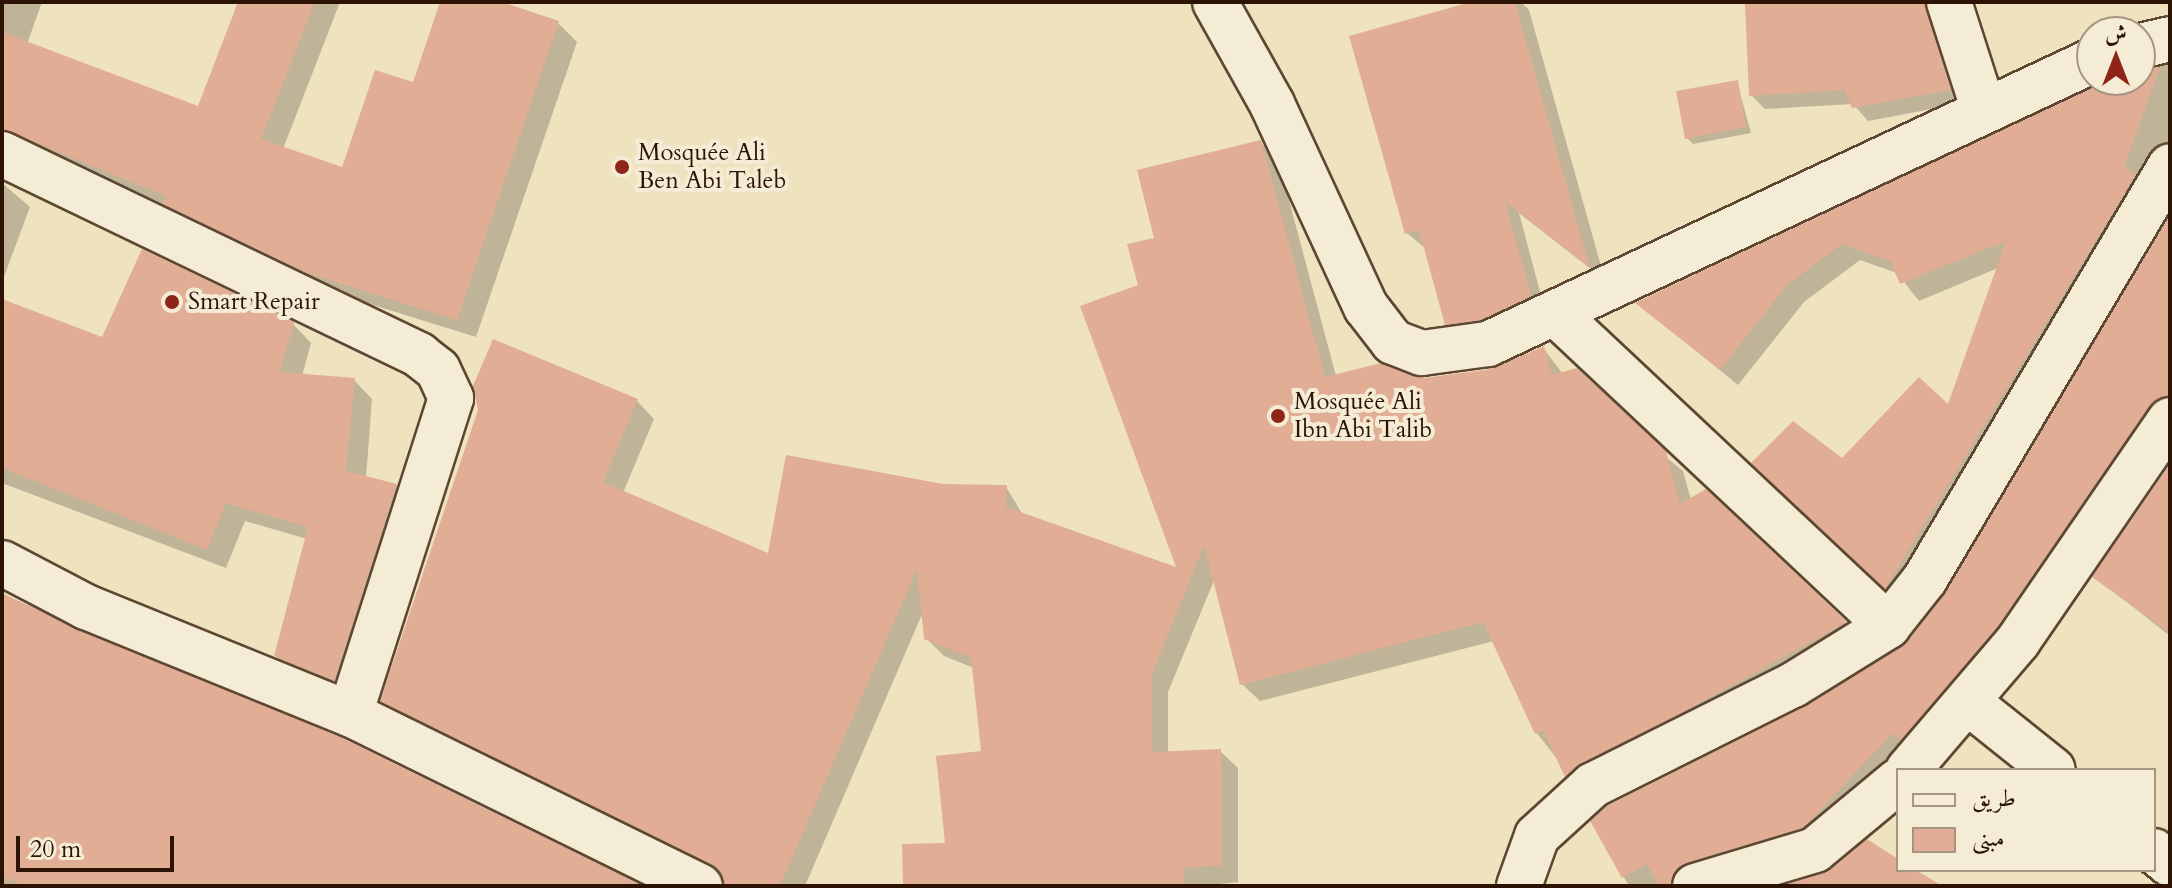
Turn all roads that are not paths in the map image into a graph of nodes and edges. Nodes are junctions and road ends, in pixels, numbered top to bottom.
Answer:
1 (1215, 2) edge
2 (1949, 2) edge
3 (2076, 68) edge
4 (1984, 111) junction
5 (2, 154) edge
6 (2170, 166) edge
7 (1555, 313) junction
8 (2170, 420) edge
9 (2, 563) edge
10 (1888, 626) junction
11 (1969, 703) junction
12 (350, 714) junction
13 (1910, 768) edge
14 (2050, 768) edge
15 (1896, 783) edge
16 (700, 886) edge
17 (1519, 886) edge
18 (1695, 886) edge

1 - 7 street
2 - 4 street
3 - 4 street
4 - 7 street
5 - 12 street
6 - 10 street
7 - 10 street
8 - 11 street
9 - 12 street
10 - 17 street
11 - 13 street
11 - 14 street
12 - 16 street
15 - 18 street

